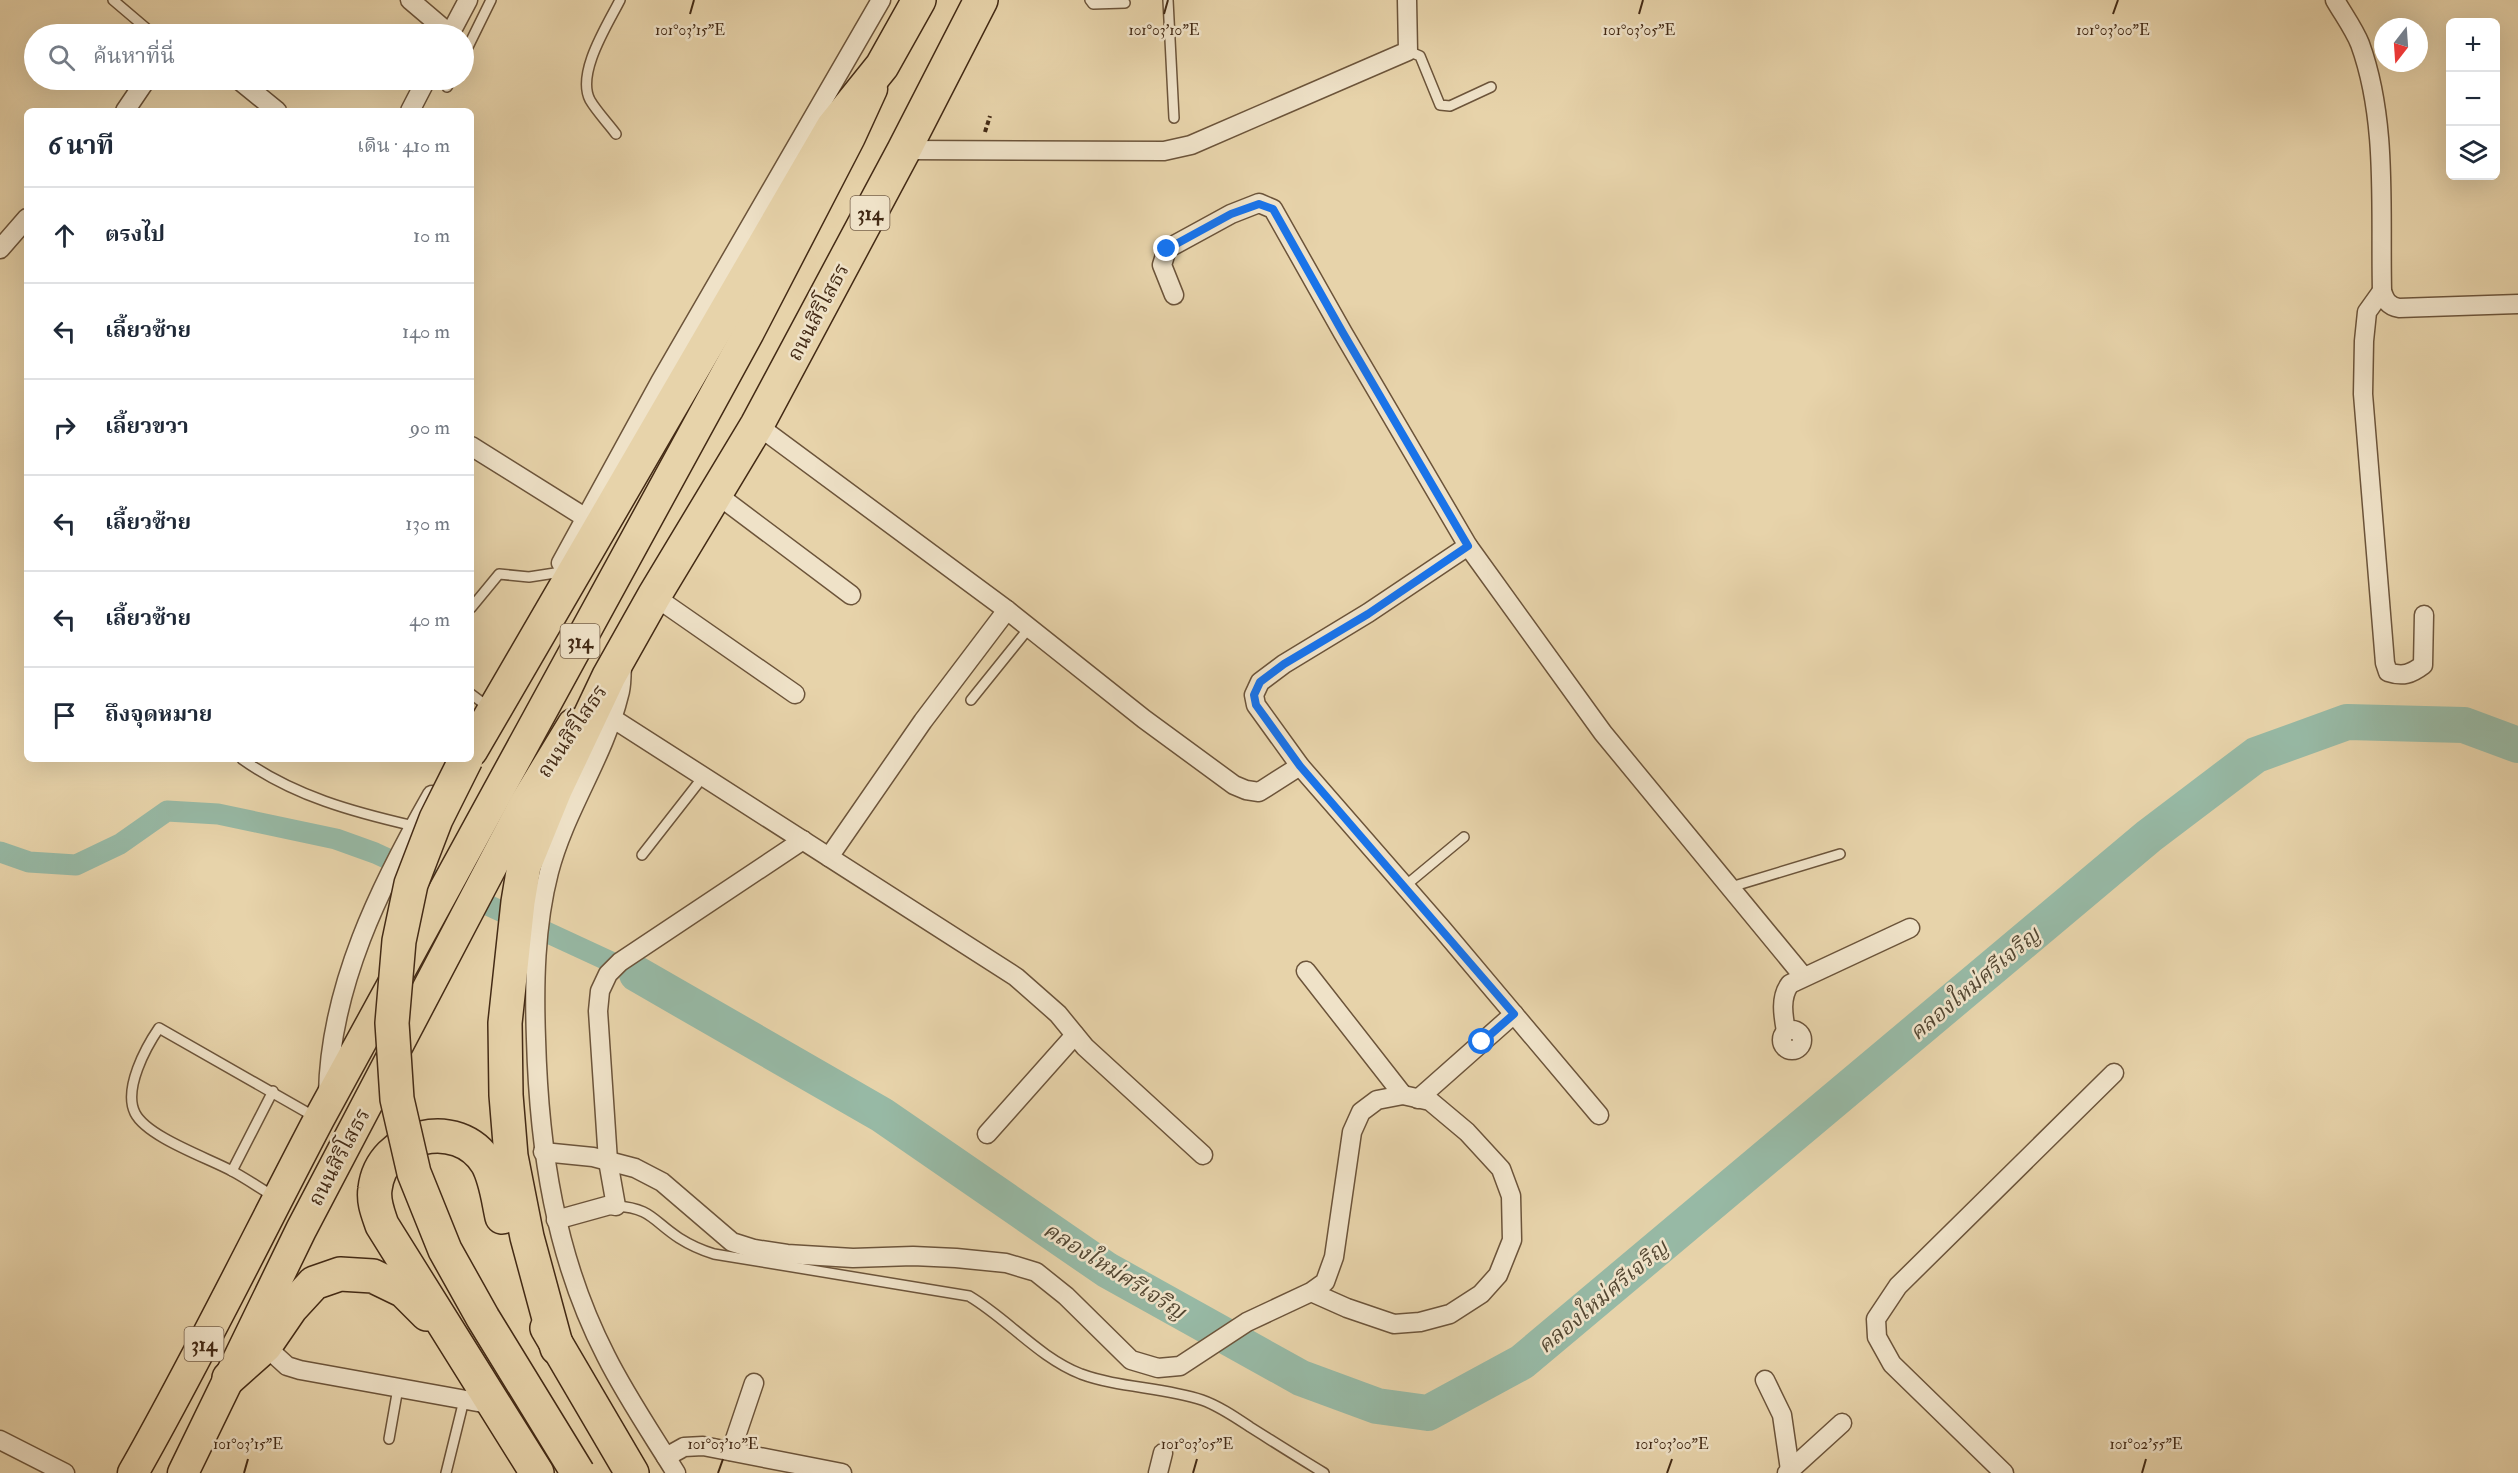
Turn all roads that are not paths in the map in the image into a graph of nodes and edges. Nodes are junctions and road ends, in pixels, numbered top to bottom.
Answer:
1 (113, 0) edge
2 (410, 0) edge
3 (468, 0) edge
4 (491, 0) edge
5 (620, 0) edge
6 (919, 0) edge
7 (981, 0) edge
8 (1090, 0) edge
9 (1168, 0) edge
10 (1407, 0) edge
11 (2335, 0) edge
12 (880, 1) edge
13 (1125, 3) dead end
14 (141, 24) edge
15 (444, 24) edge
16 (456, 24) edge
17 (476, 31) joint
18 (474, 35) edge
19 (1408, 51) junction
20 (882, 66) junction
21 (1491, 87) dead end
22 (139, 90) edge
23 (251, 90) edge
24 (421, 90) edge
25 (127, 108) edge
26 (273, 108) edge
27 (412, 108) edge
28 (1174, 118) dead end
29 (616, 134) dead end
30 (904, 150) junction
31 (24, 221) edge
32 (0, 249) edge
33 (2382, 291) junction
34 (1174, 295) dead end
35 (2518, 304) edge
36 (758, 425) junction
37 (474, 448) edge
38 (715, 493) junction
39 (586, 518) junction
40 (1468, 546) junction
41 (555, 573) junction
42 (851, 595) dead end
43 (654, 596) junction
44 (474, 604) edge
45 (1007, 610) junction
46 (2424, 615) dead end
47 (1029, 628) junction
48 (617, 663) junction
49 (795, 694) dead end
50 (477, 698) edge
51 (971, 700) dead end
52 (612, 718) junction
53 (474, 745) edge
54 (246, 762) edge
55 (450, 762) edge
56 (464, 762) edge
57 (1300, 766) junction
58 (704, 777) junction
59 (414, 826) junction
60 (1464, 837) dead end
61 (803, 840) junction
62 (642, 855) dead end
63 (1840, 855) dead end
64 (829, 857) junction
65 (1405, 886) junction
66 (1731, 886) junction
67 (1910, 928) dead end
68 (1306, 972) dead end
69 (1803, 976) junction
70 (1514, 1014) junction
71 (1786, 1031) dead end
72 (1075, 1035) junction
73 (2114, 1073) dead end
74 (273, 1091) junction
75 (1411, 1097) junction
76 (323, 1112) junction
77 (1599, 1115) dead end
78 (987, 1134) dead end
79 (543, 1152) junction
80 (1203, 1155) dead end
81 (608, 1161) junction
82 (232, 1171) junction
83 (274, 1205) junction
84 (616, 1206) junction
85 (556, 1220) junction
86 (301, 1230) junction
87 (1311, 1292) junction
88 (454, 1341) junction
89 (265, 1346) junction
90 (557, 1348) junction
91 (229, 1378) junction
92 (1765, 1380) dead end
93 (754, 1383) dead end
94 (398, 1388) junction
95 (479, 1403) junction
96 (1842, 1423) dead end
97 (389, 1439) dead end
98 (0, 1440) edge
99 (731, 1451) junction
100 (1163, 1453) dead end
101 (666, 1457) junction
102 (771, 1466) edge
103 (810, 1470) edge
104 (1788, 1472) edge
105 (65, 1473) edge
106 (133, 1473) edge
107 (183, 1473) edge
108 (446, 1473) edge
109 (537, 1473) edge
110 (578, 1473) edge
111 (632, 1473) edge
112 (676, 1473) edge
113 (843, 1473) edge
114 (1158, 1473) edge
115 (1324, 1473) edge
116 (2004, 1473) edge

1 - 14 lane
2 - 15 street
3 - 16 street
4 - 17 lane
5 - 29 lane
6 - 20 highway, ถนนสิริโสธร / 314
7 - 30 highway, ถนนสิริโสธร / 314
8 - 13 lane
9 - 28 lane
10 - 19 street
11 - 33 street
12 - 39 street
17 - 18 lane
19 - 21 lane
19 - 30 street
20 - 53 highway
20 - 76 main road, ถนนสิริโสธร / 314
22 - 25 street
23 - 26 street
24 - 27 street
30 - 36 highway, ถนนสิริโสธร / 314
31 - 32 street
33 - 35 street
33 - 46 street
34 - 40 street
36 - 38 highway, ถนนสิริโสธร
36 - 45 street
37 - 39 street
38 - 42 street
38 - 43 highway, ถนนสิริโสธร
39 - 41 street
40 - 57 street
40 - 66 street
41 - 44 lane
41 - 50 street
43 - 48 highway, ถนนสิริโสธร
43 - 49 street
45 - 47 street
45 - 64 street
47 - 51 lane
47 - 57 street
48 - 52 street
48 - 86 main road, ถนนสิริโสธร / 314
48 - 90 highway
52 - 58 street
52 - 79 street
54 - 59 lane
55 - 59 street
56 - 110 highway, bridge
57 - 65 street
58 - 61 street
58 - 62 lane
59 - 76 street
60 - 65 lane
61 - 64 street
61 - 81 street
63 - 66 lane
64 - 72 street
65 - 70 street
66 - 69 street
67 - 69 street
68 - 75 street
69 - 71 street
70 - 75 street
70 - 77 street
72 - 78 street
72 - 80 street
73 - 116 street
74 - 76 lane
74 - 82 lane
74 - 82 lane
75 - 87 street
75 - 87 street
76 - 83 main road, ถนนสิริโสธร / 314
79 - 81 street
79 - 85 street
81 - 84 street
81 - 87 street
82 - 83 lane
83 - 86 main road
83 - 106 main road, ถนนสิริโสธร / 314
84 - 85 street
84 - 115 lane
85 - 101 street
86 - 91 main road, ถนนสิริโสธร / 314
88 - 89 highway
88 - 90 highway
88 - 95 highway
89 - 91 highway
89 - 94 street
90 - 111 highway
91 - 107 main road, ถนนสิริโสธร / 314
92 - 104 street
93 - 99 street
94 - 95 street
94 - 97 lane
95 - 108 lane
95 - 109 highway
96 - 104 street
98 - 105 street
99 - 101 street
99 - 102 street
100 - 114 street
101 - 112 street
102 - 103 street
103 - 113 street

